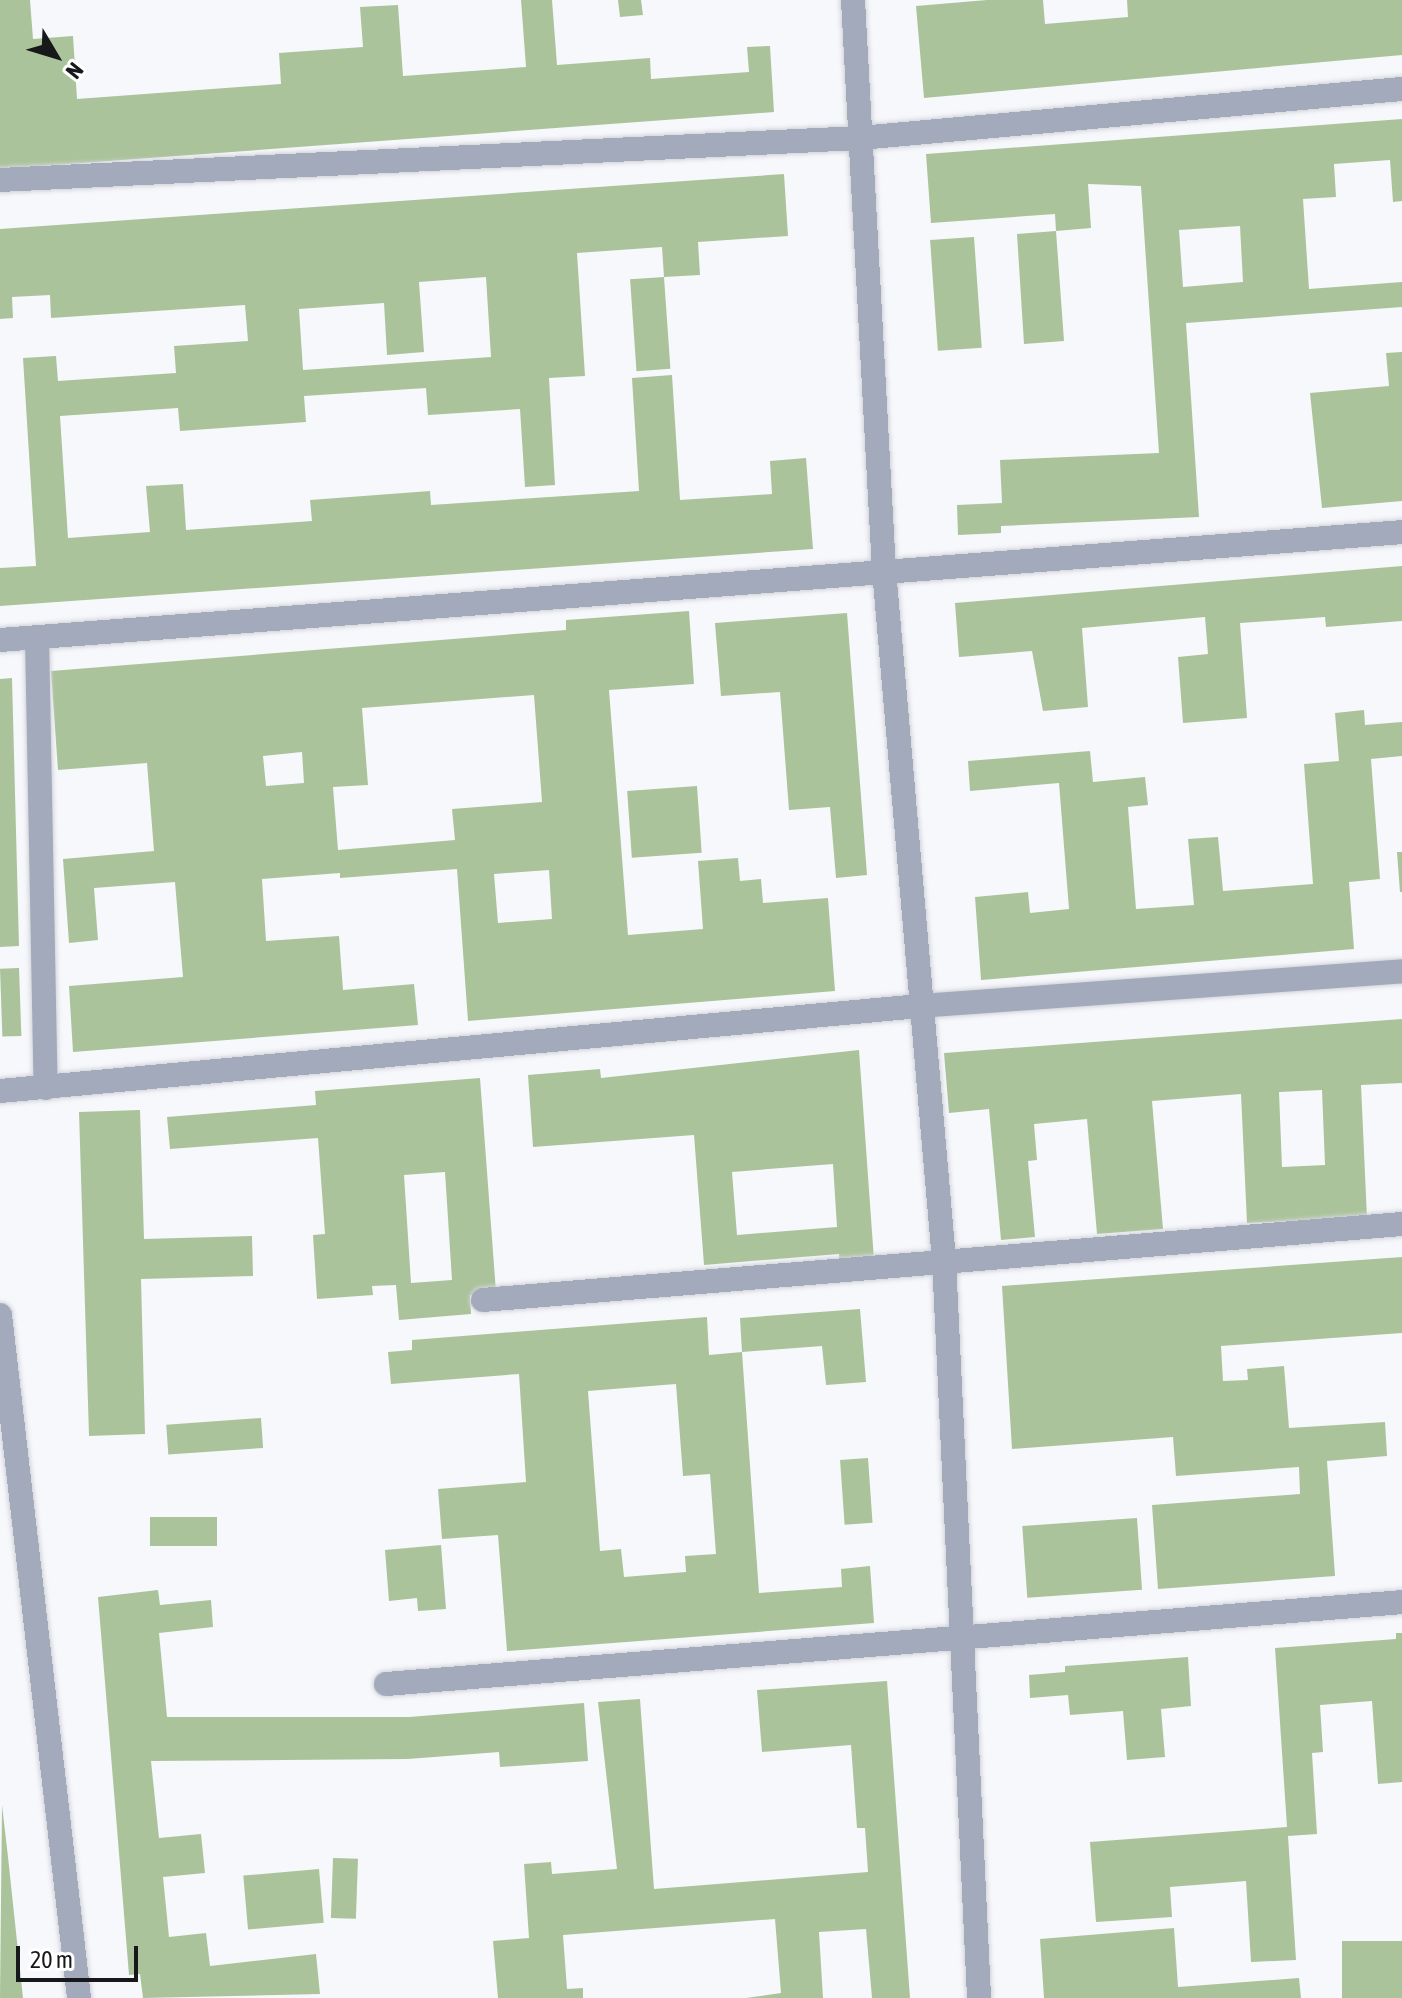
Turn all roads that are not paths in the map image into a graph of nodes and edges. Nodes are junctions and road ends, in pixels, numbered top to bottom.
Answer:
1 (853, 0) edge
2 (1402, 89) edge
3 (860, 138) junction
4 (0, 180) edge
5 (1402, 532) edge
6 (884, 570) junction
7 (37, 637) junction
8 (0, 640) edge
9 (1402, 971) edge
10 (919, 1006) junction
11 (46, 1088) junction
12 (0, 1091) edge
13 (1402, 1224) edge
14 (944, 1260) junction
15 (483, 1300) dead end
16 (0, 1315) edge
17 (1402, 1602) edge
18 (957, 1635) junction
19 (386, 1684) dead end
20 (79, 1998) edge
21 (979, 1998) edge

1 - 3 street
2 - 3 street
3 - 4 street
3 - 6 street
5 - 6 street
6 - 7 street
6 - 10 street
7 - 8 street
7 - 11 street
9 - 10 street
10 - 11 street
10 - 14 street
11 - 12 street
13 - 14 street
14 - 15 street
14 - 18 street
16 - 20 street
17 - 18 street
18 - 19 street
18 - 21 street

